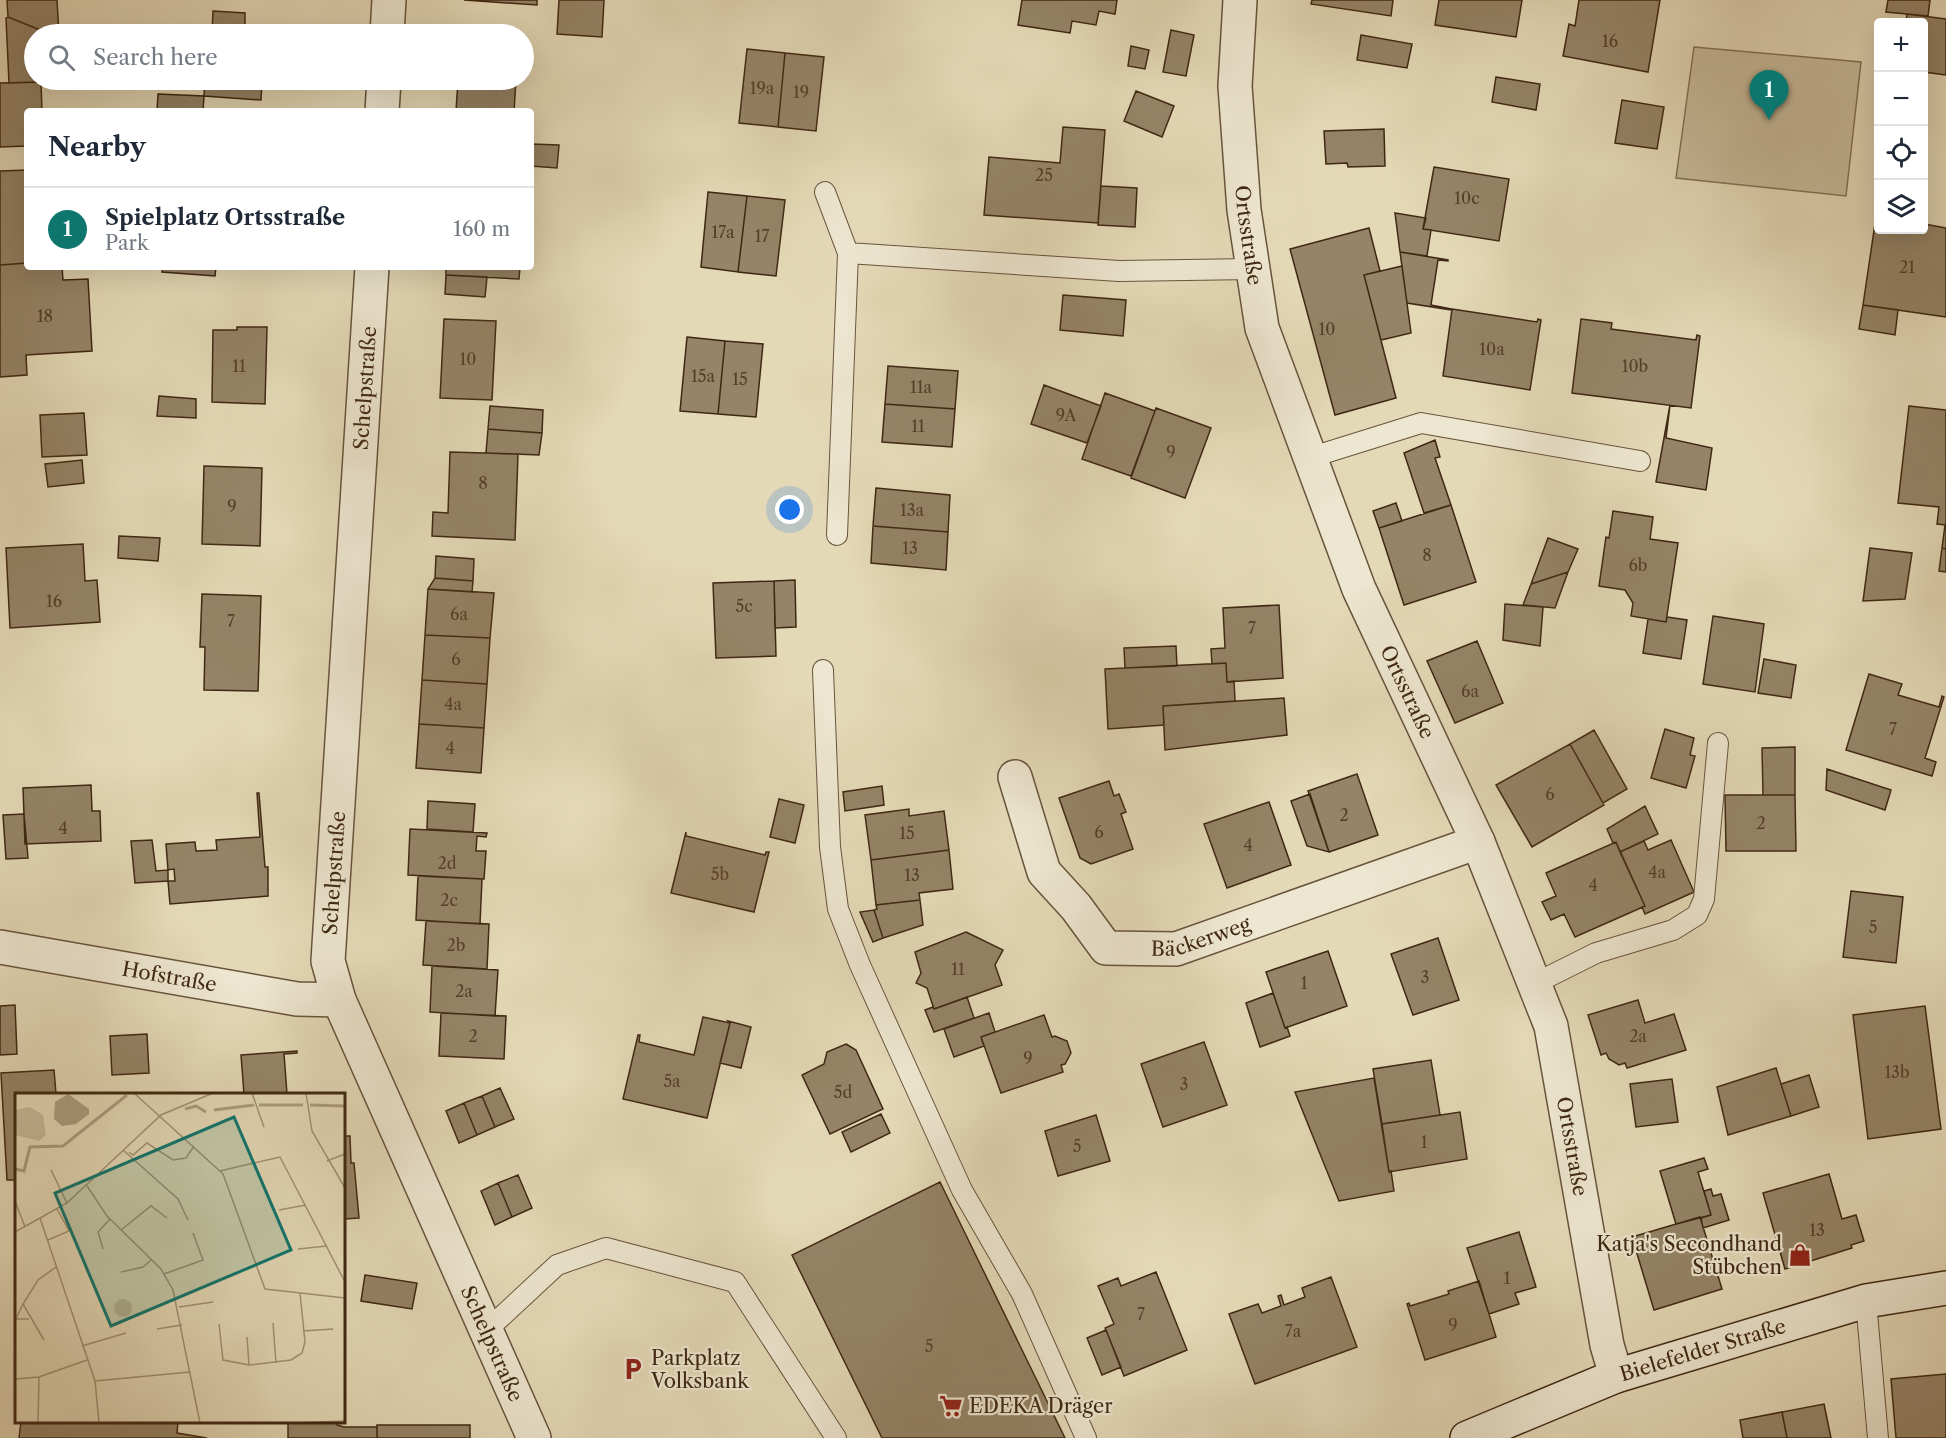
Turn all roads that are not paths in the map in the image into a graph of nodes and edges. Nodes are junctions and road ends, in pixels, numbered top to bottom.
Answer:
1 (389, 0) edge
2 (1240, 0) edge
3 (388, 24) edge
4 (383, 90) edge
5 (382, 108) edge
6 (825, 192) dead end
7 (848, 253) junction
8 (1253, 269) junction
9 (372, 270) edge
10 (1309, 458) junction
11 (1640, 461) dead end
12 (837, 535) dead end
13 (823, 670) dead end
14 (1718, 743) dead end
15 (1015, 777) dead end
16 (1478, 842) junction
17 (0, 947) edge
18 (1534, 984) junction
19 (339, 1000) junction
20 (1946, 1288) edge
21 (1866, 1300) junction
22 (487, 1330) junction
23 (1616, 1376) junction
24 (534, 1438) edge
25 (836, 1438) edge
26 (1086, 1438) edge
27 (1467, 1438) edge
28 (1878, 1438) edge

1 - 3 street
2 - 8 street, Ortsstraße
4 - 5 street
6 - 7 lane
7 - 8 lane
7 - 12 lane
8 - 10 street, Ortsstraße
9 - 19 street, Schelpstraße
10 - 11 lane
10 - 16 street, Ortsstraße
13 - 26 lane
14 - 18 lane
15 - 16 street, Bäckerweg
16 - 18 street, Ortsstraße
17 - 19 street, Hofstraße
18 - 23 street, Ortsstraße
19 - 22 street, Schelpstraße
20 - 21 street, Bielefelder Straße
21 - 23 street, Bielefelder Straße
21 - 28 lane
22 - 24 street, Schelpstraße
22 - 25 lane
23 - 27 street, Bielefelder Straße

